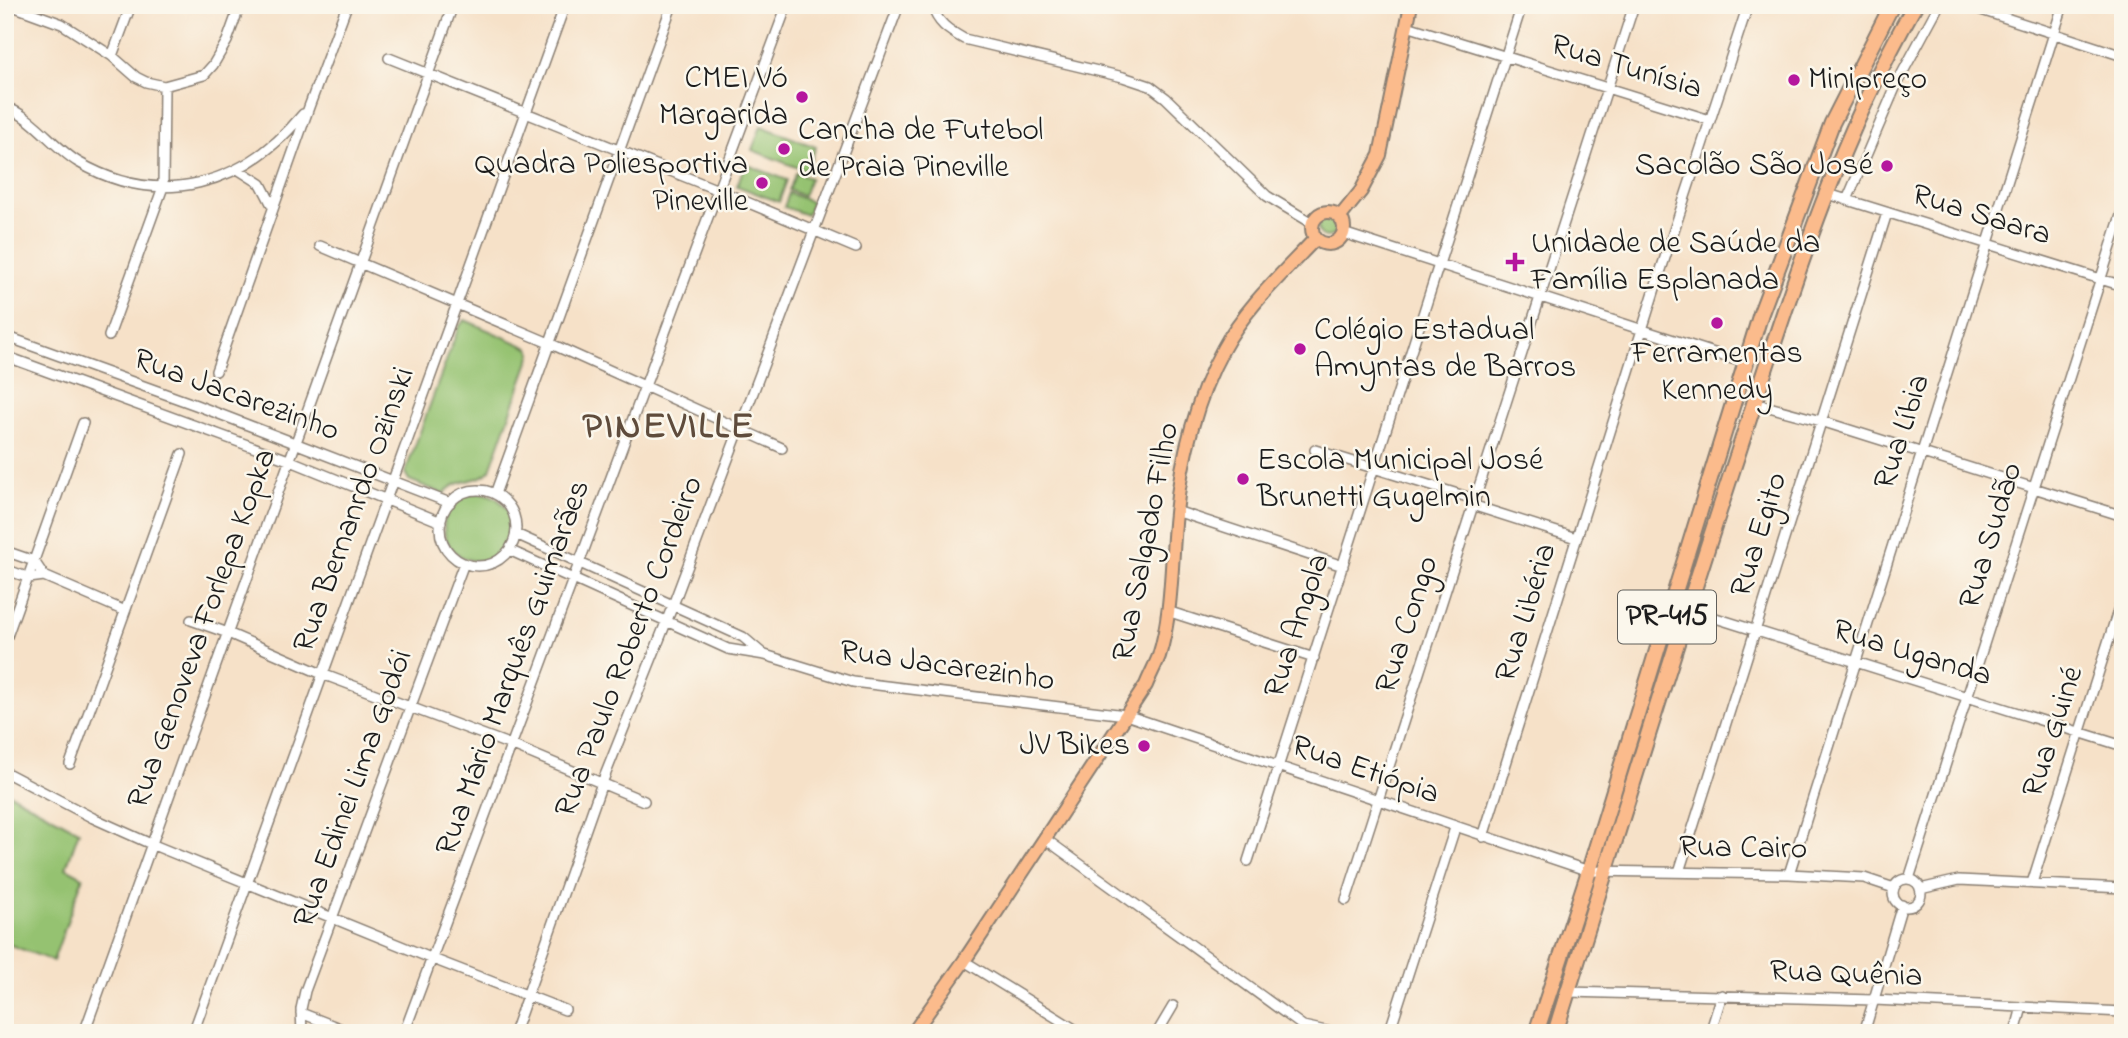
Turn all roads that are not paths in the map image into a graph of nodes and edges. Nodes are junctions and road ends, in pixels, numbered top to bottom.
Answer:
1 (10, 5) edge
2 (131, 5) edge
3 (240, 5) edge
4 (347, 5) edge
5 (453, 5) edge
6 (565, 5) edge
7 (672, 5) edge
8 (787, 5) edge
9 (899, 5) edge
10 (932, 5) edge
11 (1411, 5) edge
12 (1522, 5) edge
13 (1634, 5) edge
14 (1748, 5) edge
15 (1892, 5) edge
16 (1915, 5) edge
17 (1939, 5) edge
18 (1966, 5) edge
19 (2063, 5) edge
20 (1407, 26) junction
21 (2055, 34) junction
22 (112, 56) junction
23 (1506, 56) junction
24 (2123, 56) edge
25 (389, 58) dead end
26 (428, 75) junction
27 (164, 86) junction
28 (1607, 88) junction
29 (5, 107) edge
30 (309, 107) junction
31 (526, 114) junction
32 (1710, 120) junction
33 (619, 151) junction
34 (239, 170) junction
35 (163, 187) junction
36 (718, 190) junction
37 (1825, 193) junction
38 (1846, 200) junction
39 (273, 207) junction
40 (2123, 209) edge
41 (1887, 213) junction
42 (1340, 217) junction
43 (1312, 223) junction
44 (813, 230) junction
45 (1343, 233) junction
46 (1315, 239) junction
47 (1988, 245) junction
48 (320, 246) dead end
49 (856, 248) dead end
50 (359, 263) junction
51 (1440, 265) junction
52 (2100, 278) junction
53 (2123, 286) edge
54 (1540, 297) junction
55 (456, 303) junction
56 (1642, 330) junction
57 (5, 336) edge
58 (110, 336) dead end
59 (549, 343) junction
60 (5, 356) edge
61 (74, 362) junction
62 (1745, 363) junction
63 (216, 371) dead end
64 (65, 379) junction
65 (645, 385) junction
66 (1754, 403) junction
67 (1821, 421) junction
68 (83, 422) dead end
69 (740, 427) junction
70 (297, 443) junction
71 (782, 447) dead end
72 (1315, 450) dead end
73 (1922, 453) junction
74 (182, 454) dead end
75 (291, 461) junction
76 (1375, 469) junction
77 (392, 480) junction
78 (2033, 488) junction
79 (495, 494) junction
80 (386, 499) junction
81 (1473, 502) junction
82 (450, 503) junction
83 (1176, 510) junction
84 (2123, 516) edge
85 (441, 522) junction
86 (516, 534) junction
87 (1576, 538) junction
88 (509, 550) junction
89 (5, 551) edge
90 (34, 561) junction
91 (464, 563) junction
92 (579, 563) junction
93 (1343, 566) junction
94 (5, 569) edge
95 (44, 576) junction
96 (29, 578) junction
97 (573, 580) junction
98 (2123, 595) edge
99 (673, 605) junction
100 (1687, 609) junction
101 (125, 611) junction
102 (1167, 611) junction
103 (191, 620) dead end
104 (665, 622) junction
105 (1755, 630) junction
106 (228, 633) junction
107 (5, 642) edge
108 (765, 655) junction
109 (1314, 658) junction
110 (1856, 662) junction
111 (322, 674) junction
112 (1968, 697) junction
113 (410, 708) junction
114 (1126, 715) junction
115 (2079, 732) junction
116 (511, 746) junction
117 (2123, 746) edge
118 (70, 764) dead end
119 (1278, 767) junction
120 (5, 772) edge
121 (602, 783) junction
122 (644, 801) dead end
123 (1378, 801) junction
124 (1455, 828) junction
125 (1483, 837) junction
126 (1044, 838) junction
127 (151, 844) junction
128 (1248, 861) dead end
129 (1589, 871) junction
130 (1606, 871) junction
131 (1679, 872) junction
132 (1789, 874) junction
133 (1909, 879) junction
134 (247, 882) junction
135 (2032, 883) junction
136 (1894, 888) junction
137 (1920, 888) junction
138 (2123, 888) edge
139 (1346, 900) dead end
140 (1902, 905) junction
141 (333, 918) junction
142 (433, 959) junction
143 (964, 961) junction
144 (1568, 992) junction
145 (1722, 995) junction
146 (527, 996) junction
147 (1874, 1000) junction
148 (1173, 1006) dead end
149 (565, 1010) dead end
150 (2021, 1012) junction
151 (2123, 1012) edge
152 (301, 1013) junction
153 (1300, 1029) edge
154 (84, 1033) edge
155 (193, 1033) edge
156 (302, 1033) edge
157 (352, 1033) edge
158 (404, 1033) edge
159 (514, 1033) edge
160 (913, 1033) edge
161 (1081, 1033) edge
162 (1157, 1033) edge
163 (1335, 1033) edge
164 (1389, 1033) edge
165 (1536, 1033) edge
166 (1555, 1033) edge
167 (1710, 1033) edge
168 (1864, 1033) edge
169 (2015, 1033) edge
170 (2024, 1033) edge

1 - 22 street
2 - 22 street
3 - 27 street
4 - 30 street
5 - 26 street, Rua Genoveva Forlepa Kopka
6 - 31 street, Rua Bernanrdo Ozinski
7 - 33 street
8 - 36 street, Rua Mário Marquês Guimarães
9 - 44 street, Rua Paulo Roberto Cordeiro
10 - 43 street
11 - 20 main road
12 - 23 street, Rua Angola
13 - 28 street, Rua Congo
14 - 32 street, Rua Libéria
15 - 62 highway, PR-415
16 - 37 highway, PR-415
17 - 38 street
18 - 21 street
19 - 21 street, Rua Líbia
20 - 23 street, Rua Tunísia
20 - 42 main road
21 - 24 street
21 - 47 street, Rua Líbia
22 - 27 street
23 - 28 street, Rua Tunísia
23 - 51 street, Rua Angola
25 - 26 street
26 - 31 street
26 - 50 street, Rua Genoveva Forlepa Kopka
27 - 35 street
28 - 32 street, Rua Tunísia
28 - 54 street, Rua Congo
29 - 35 street
30 - 34 street
30 - 39 street
31 - 33 street
31 - 55 street, Rua Bernanrdo Ozinski
32 - 56 street, Rua Libéria
33 - 36 street
33 - 59 street
34 - 35 street
34 - 39 street
35 - 58 street
36 - 44 street
36 - 65 street, Rua Mário Marquês Guimarães
37 - 38 street, Rua Saara
37 - 66 highway, PR-415
38 - 41 street, Rua Saara
39 - 63 street
40 - 52 street, Rua Sudão
41 - 47 street, Rua Saara
41 - 67 street, Rua Egito
42 - 43 main road
42 - 45 main road
43 - 46 main road
44 - 49 street
44 - 69 street, Rua Paulo Roberto Cordeiro
45 - 46 main road
45 - 51 street
46 - 83 main road, Rua Salgado Filho
47 - 52 street, Rua Saara
47 - 73 street, Rua Líbia
48 - 50 street
50 - 55 street
50 - 70 street, Rua Genoveva Forlepa Kopka
51 - 54 street
51 - 76 street, Rua Angola
52 - 53 street, Rua Saara
52 - 78 street, Rua Sudão
54 - 56 street
54 - 81 street, Rua Congo
55 - 59 street
55 - 77 street, Rua Bernanrdo Ozinski
56 - 62 street
56 - 87 street, Rua Libéria
57 - 61 street, Rua Jacarezinho
59 - 65 street
59 - 79 street
60 - 64 street, Rua Jacarezinho
61 - 64 street
61 - 70 street, Rua Jacarezinho
62 - 66 highway
62 - 129 highway, PR-415
64 - 75 street, Rua Jacarezinho
65 - 69 street
65 - 92 street, Rua Mário Marquês Guimarães
66 - 67 street
66 - 100 highway, PR-415
67 - 73 street
67 - 105 street, Rua Egito
68 - 90 street
69 - 71 street
69 - 99 street, Rua Paulo Roberto Cordeiro
70 - 75 street, Rua Genoveva Forlepa Kopka
70 - 77 street, Rua Jacarezinho
72 - 76 street
73 - 78 street
73 - 110 street, Rua Líbia
74 - 101 street
75 - 80 street, Rua Jacarezinho
75 - 106 street, Rua Genoveva Forlepa Kopka
76 - 81 street
76 - 93 street, Rua Angola
77 - 80 street, Rua Bernanrdo Ozinski
77 - 82 street, Rua Jacarezinho
78 - 84 street
78 - 112 street, Rua Sudão
79 - 82 street
79 - 86 street
80 - 85 street, Rua Jacarezinho
80 - 111 street, Rua Bernanrdo Ozinski
81 - 87 street
81 - 123 street, Rua Congo
82 - 85 street
83 - 93 street
83 - 102 main road, Rua Salgado Filho
85 - 91 street
86 - 88 street
86 - 92 street, Rua Jacarezinho
87 - 125 street, Rua Libéria
88 - 91 street
88 - 97 street, Rua Jacarezinho
89 - 90 street
90 - 95 street
90 - 96 street
91 - 113 street, Rua Edinei Lima Godói
92 - 97 street, Rua Mário Marquês Guimarães
92 - 99 street, Rua Jacarezinho
93 - 109 street, Rua Angola
94 - 96 street
95 - 96 street
95 - 101 street
96 - 107 street
97 - 104 street, Rua Jacarezinho
97 - 116 street, Rua Mário Marquês Guimarães
98 - 115 street, Rua Guiné
99 - 104 street, Rua Paulo Roberto Cordeiro
99 - 108 street, Rua Jacarezinho
100 - 105 street, Rua Uganda
100 - 130 highway, PR-415
101 - 118 street
102 - 109 street
102 - 114 main road, Rua Salgado Filho
103 - 106 street
104 - 108 street, Rua Jacarezinho
104 - 121 street, Rua Paulo Roberto Cordeiro
105 - 110 street, Rua Uganda
105 - 131 street, Rua Egito
106 - 111 street
106 - 127 street, Rua Genoveva Forlepa Kopka
108 - 114 street, Rua Jacarezinho
109 - 119 street, Rua Angola
110 - 112 street, Rua Uganda
110 - 132 street, Rua Líbia
111 - 113 street
111 - 134 street, Rua Bernanrdo Ozinski
112 - 115 street, Rua Uganda
112 - 133 street, Rua Sudão
113 - 116 street
113 - 141 street, Rua Edinei Lima Godói
114 - 119 street, Rua Etiópia
114 - 126 main road, Rua Salgado Filho
115 - 117 street, Rua Uganda
115 - 135 street, Rua Guiné
116 - 121 street
116 - 142 street, Rua Mário Marquês Guimarães
119 - 123 street, Rua Etiópia
119 - 128 street, Rua Angola
120 - 127 street
121 - 122 street
121 - 146 street, Rua Paulo Roberto Cordeiro
123 - 124 street, Rua Etiópia
123 - 139 street, Rua Congo
124 - 125 street, Rua Etiópia
124 - 164 street
125 - 129 street, Rua Etiópia
126 - 143 main road, Rua Salgado Filho
126 - 153 street
127 - 134 street
127 - 154 street, Rua Genoveva Forlepa Kopka
129 - 130 street, Rua Cairo
129 - 165 highway, PR-415
130 - 131 street, Rua Cairo
130 - 144 highway, PR-415
131 - 132 street, Rua Cairo
132 - 136 street, Rua Cairo
133 - 136 street
133 - 137 street
134 - 141 street
134 - 155 street, Rua Bernanrdo Ozinski
135 - 137 street
135 - 138 street
136 - 140 street
137 - 140 street
140 - 147 street
141 - 142 street
141 - 152 street, Rua Edinei Lima Godói
142 - 146 street
142 - 158 street, Rua Mário Marquês Guimarães
143 - 160 main road, Rua Salgado Filho
143 - 161 street
144 - 145 street, Rua Quênia
144 - 166 highway, PR-415
145 - 147 street, Rua Quênia
145 - 167 street
146 - 149 street
146 - 159 street, Rua Paulo Roberto Cordeiro
147 - 150 street, Rua Quênia
147 - 168 street
148 - 162 street
150 - 151 street, Rua Quênia
150 - 169 street
150 - 170 street
152 - 156 street, Rua Edinei Lima Godói
152 - 157 street
153 - 163 street

